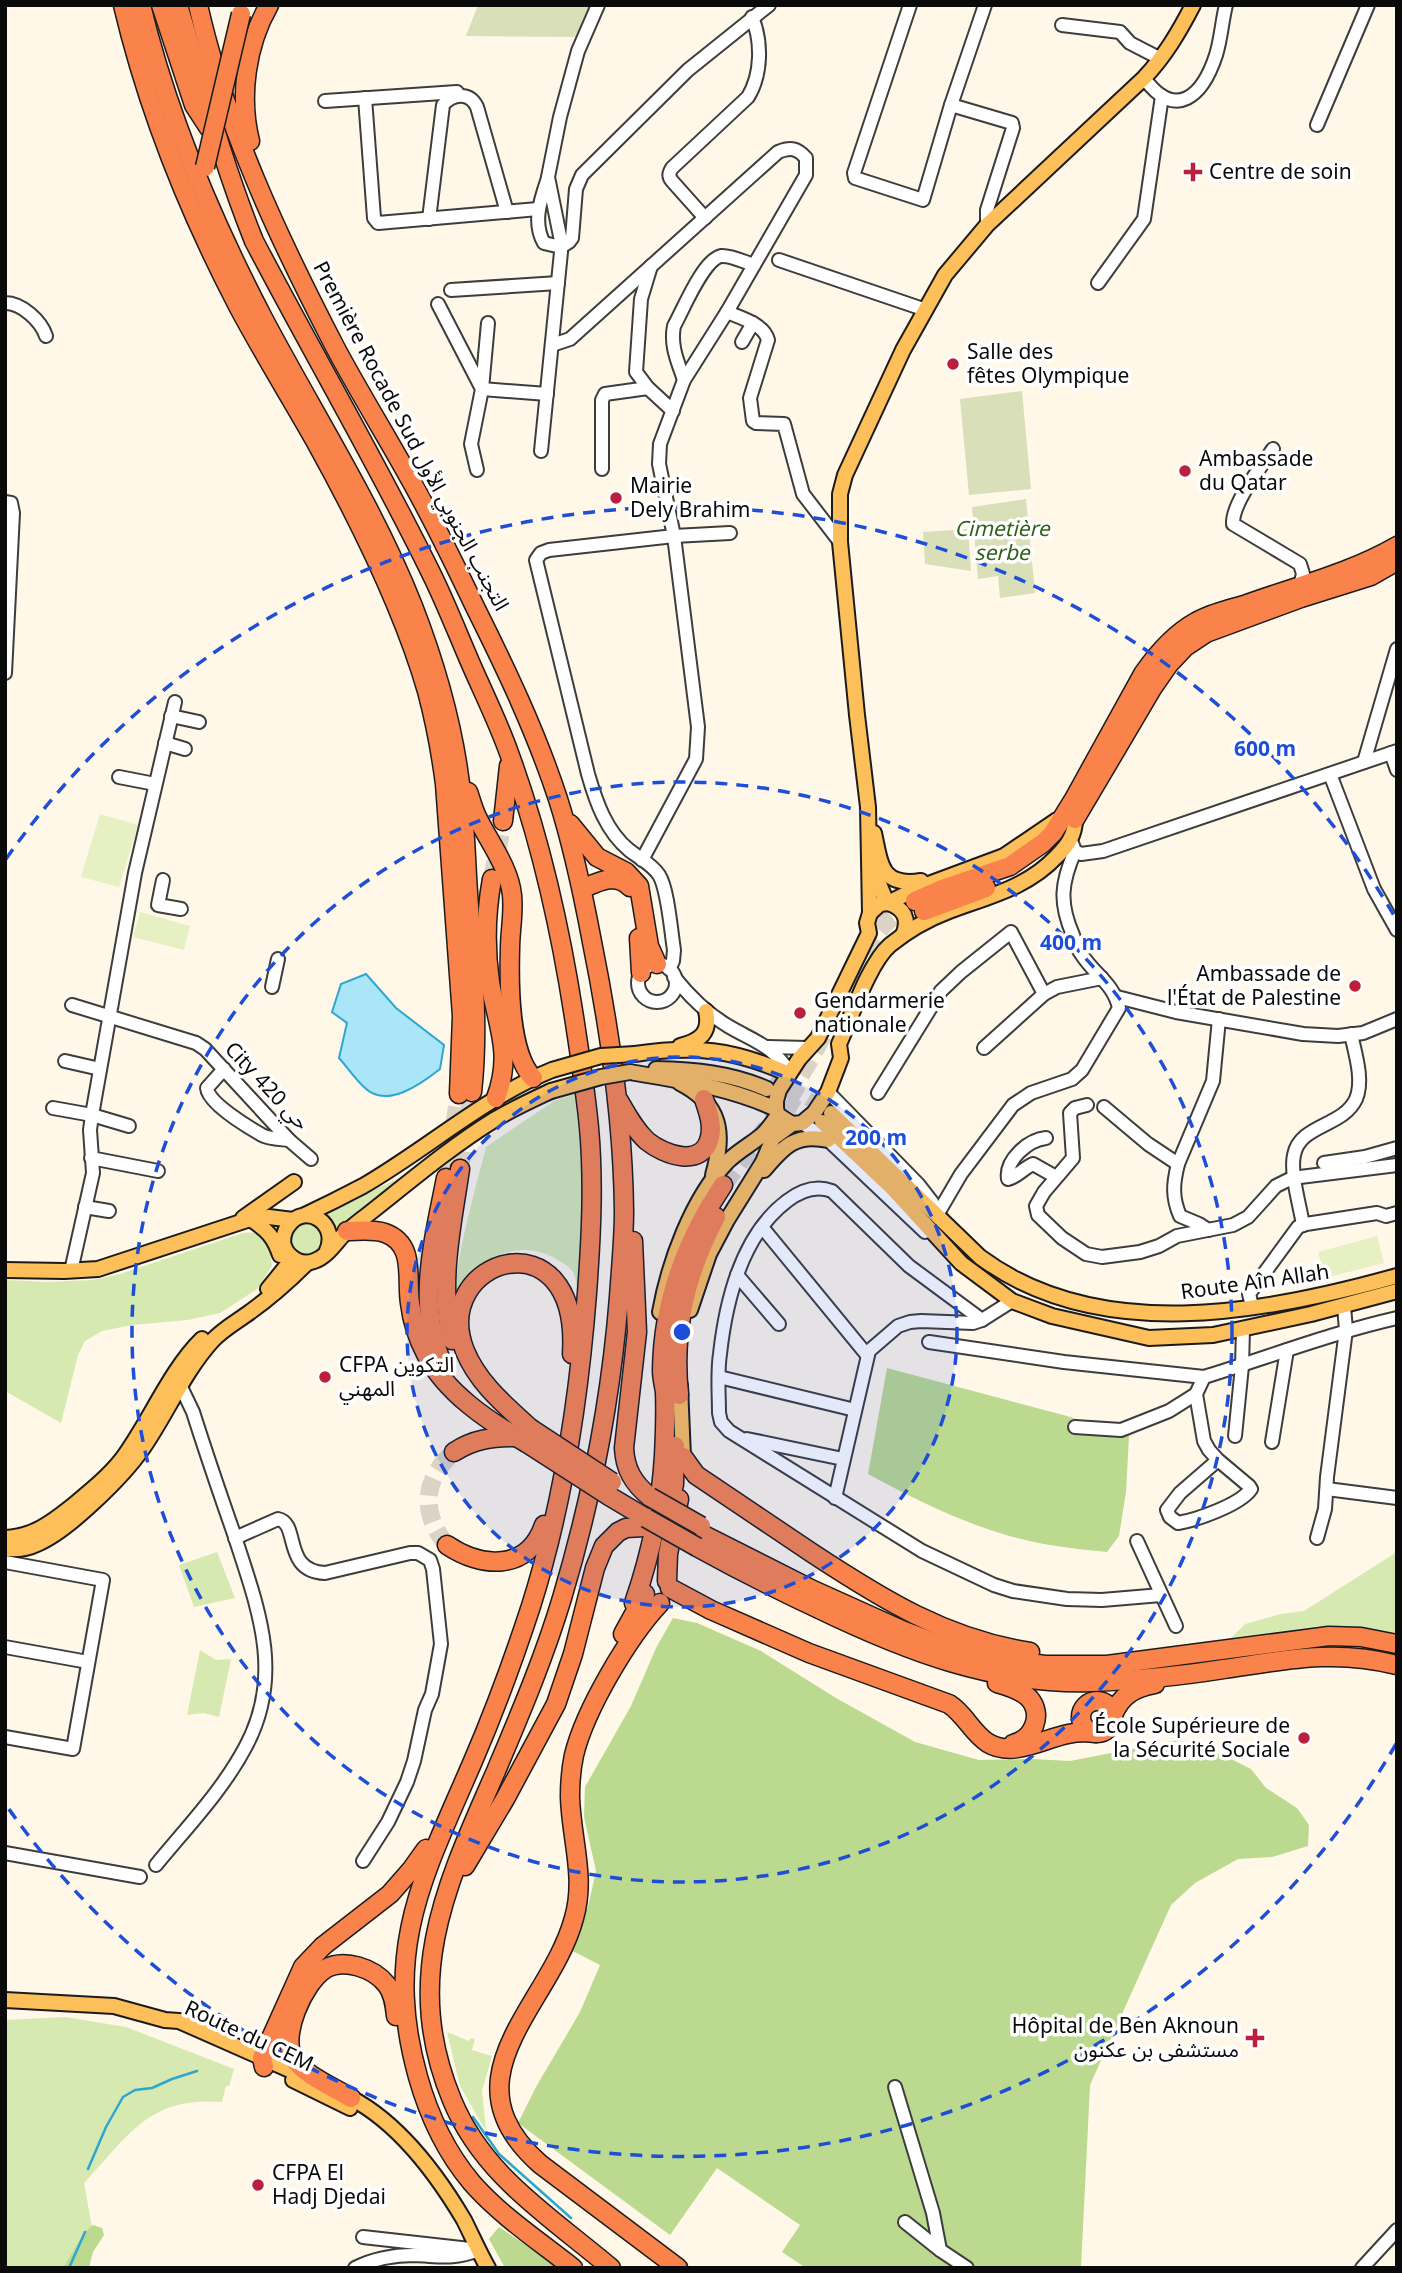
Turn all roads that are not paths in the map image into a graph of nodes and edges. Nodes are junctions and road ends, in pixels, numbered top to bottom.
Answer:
1 (123, 5) edge
2 (141, 5) edge
3 (161, 5) edge
4 (178, 5) edge
5 (198, 5) edge
6 (269, 5) edge
7 (598, 5) edge
8 (769, 5) edge
9 (910, 5) edge
10 (985, 5) edge
11 (1193, 5) edge
12 (1226, 5) edge
13 (1368, 5) edge
14 (242, 10) edge
15 (752, 17) junction
16 (1062, 26) dead end
17 (1161, 60) junction
18 (1144, 78) junction
19 (457, 92) dead end
20 (157, 94) junction
21 (1162, 96) junction
22 (365, 99) junction
23 (325, 101) dead end
24 (951, 105) junction
25 (1317, 125) dead end
26 (216, 136) junction
27 (548, 177) junction
28 (261, 192) junction
29 (538, 209) junction
30 (506, 212) junction
31 (705, 218) junction
32 (429, 219) junction
33 (215, 222) junction
34 (987, 225) junction
35 (561, 247) junction
36 (779, 260) dead end
37 (754, 265) junction
38 (651, 266) junction
39 (1098, 282) dead end
40 (558, 284) junction
41 (451, 290) dead end
42 (5, 303) edge
43 (438, 304) dead end
44 (926, 310) junction
45 (727, 312) junction
46 (488, 323) dead end
47 (754, 323) junction
48 (46, 336) dead end
49 (743, 342) dead end
50 (552, 345) junction
51 (684, 380) junction
52 (648, 388) junction
53 (482, 389) junction
54 (547, 394) junction
55 (673, 411) junction
56 (1273, 449) dead end
57 (541, 451) dead end
58 (602, 468) dead end
59 (477, 470) dead end
60 (5, 502) edge
61 (730, 533) dead end
62 (674, 536) junction
63 (840, 542) junction
64 (1397, 546) edge
65 (1397, 561) edge
66 (1300, 585) junction
67 (1397, 649) edge
68 (5, 673) edge
69 (175, 702) dead end
70 (172, 716) junction
71 (198, 722) dead end
72 (165, 743) junction
73 (508, 748) junction
74 (186, 749) dead end
75 (1394, 752) edge
76 (455, 758) junction
77 (1364, 762) junction
78 (1397, 770) edge
79 (1330, 774) junction
80 (119, 777) dead end
81 (155, 784) junction
82 (868, 807) junction
83 (562, 813) junction
84 (1071, 816) junction
85 (503, 821) tunnel mouth
86 (867, 840) junction
87 (1073, 845) junction
88 (642, 860) junction
89 (950, 876) junction
90 (492, 879) tunnel mouth
91 (163, 880) dead end
92 (582, 889) junction
93 (887, 903) junction
94 (181, 909) dead end
95 (921, 912) junction
96 (870, 913) junction
97 (1397, 930) edge
98 (869, 933) junction
99 (900, 938) junction
100 (278, 959) dead end
101 (660, 971) junction
102 (1102, 978) junction
103 (272, 988) dead end
104 (1044, 994) junction
105 (1117, 997) junction
106 (666, 999) junction
107 (72, 1005) dead end
108 (702, 1008) junction
109 (110, 1016) junction
110 (1219, 1019) junction
111 (1397, 1019) edge
112 (1351, 1034) junction
113 (813, 1043) junction
114 (768, 1047) junction
115 (672, 1048) junction
116 (984, 1048) dead end
117 (840, 1051) junction
118 (635, 1054) junction
119 (65, 1061) dead end
120 (100, 1069) junction
121 (223, 1069) junction
122 (630, 1072) junction
123 (789, 1073) junction
124 (533, 1078) junction
125 (673, 1079) junction
126 (828, 1092) junction
127 (878, 1093) dead end
128 (617, 1097) junction
129 (496, 1098) junction
130 (704, 1099) junction
131 (1087, 1105) dead end
132 (1104, 1107) dead end
133 (53, 1108) dead end
134 (777, 1112) junction
135 (92, 1115) junction
136 (797, 1124) junction
137 (130, 1126) dead end
138 (1046, 1138) dead end
139 (289, 1140) junction
140 (828, 1140) junction
141 (1397, 1148) edge
142 (92, 1158) junction
143 (621, 1158) junction
144 (312, 1159) dead end
145 (1324, 1163) dead end
146 (1178, 1164) junction
147 (1397, 1165) edge
148 (158, 1171) dead end
149 (1056, 1177) junction
150 (1295, 1178) junction
151 (294, 1182) dead end
152 (728, 1188) junction
153 (85, 1207) junction
154 (109, 1211) dead end
155 (1397, 1213) edge
156 (937, 1214) junction
157 (1180, 1216) junction
158 (299, 1218) junction
159 (252, 1220) junction
160 (1303, 1225) junction
161 (227, 1226) junction
162 (762, 1227) junction
163 (1208, 1230) junction
164 (347, 1231) junction
165 (1191, 1233) junction
166 (326, 1253) junction
167 (300, 1261) junction
168 (961, 1263) junction
169 (5, 1270) edge
170 (71, 1271) junction
171 (737, 1275) junction
172 (1397, 1276) edge
173 (280, 1277) junction
174 (1397, 1291) edge
175 (1012, 1301) junction
176 (1252, 1306) junction
177 (1344, 1306) junction
178 (1397, 1318) edge
179 (982, 1320) junction
180 (779, 1324) dead end
181 (1243, 1329) junction
182 (1346, 1330) junction
183 (929, 1342) dead end
184 (1287, 1350) junction
185 (866, 1355) junction
186 (1242, 1366) junction
187 (719, 1377) junction
188 (1205, 1377) junction
189 (181, 1387) junction
190 (672, 1393) junction
191 (1196, 1394) junction
192 (855, 1410) junction
193 (478, 1411) junction
194 (572, 1422) junction
195 (1075, 1427) dead end
196 (523, 1436) junction
197 (1235, 1436) dead end
198 (740, 1437) junction
199 (1272, 1443) dead end
200 (454, 1452) tunnel mouth
201 (683, 1457) junction
202 (844, 1459) junction
203 (1218, 1460) junction
204 (1326, 1489) junction
205 (559, 1490) junction
206 (1397, 1497) edge
207 (835, 1498) junction
208 (647, 1512) junction
209 (5, 1538) edge
210 (235, 1538) junction
211 (1317, 1538) dead end
212 (1136, 1541) dead end
213 (447, 1545) tunnel mouth
214 (5, 1549) edge
215 (5, 1562) edge
216 (661, 1593) junction
217 (1161, 1595) junction
218 (1176, 1626) dead end
219 (891, 1634) junction
220 (626, 1638) junction
221 (1397, 1644) edge
222 (5, 1647) edge
223 (1173, 1656) junction
224 (935, 1659) junction
225 (88, 1662) junction
226 (1397, 1665) edge
227 (1220, 1670) junction
228 (1039, 1681) junction
229 (1083, 1710) junction
230 (1113, 1715) junction
231 (1096, 1732) junction
232 (5, 1737) edge
233 (1032, 1744) junction
234 (990, 1745) junction
235 (476, 1753) junction
236 (5, 1853) edge
237 (363, 1861) dead end
238 (156, 1865) dead end
239 (140, 1877) dead end
240 (441, 1909) junction
241 (5, 2000) edge
242 (165, 2020) junction
243 (287, 2020) junction
244 (261, 2059) junction
245 (895, 2087) dead end
246 (351, 2098) junction
247 (428, 2108) junction
248 (395, 2131) junction
249 (905, 2222) dead end
250 (1397, 2230) edge
251 (363, 2237) dead end
252 (478, 2250) junction
253 (940, 2250) junction
254 (1364, 2267) edge
255 (355, 2268) edge
256 (488, 2268) edge
257 (573, 2268) edge
258 (611, 2268) edge
259 (659, 2268) edge
260 (678, 2268) edge
261 (967, 2268) edge

1 - 20 highway
2 - 20 highway
3 - 26 highway
4 - 26 highway
5 - 28 highway, Première Rocade Sud التجنب الجنوبي الأول
6 - 28 highway
7 - 27 street
8 - 15 street
9 - 24 street
10 - 24 street
11 - 17 main road
12 - 21 street
13 - 25 street
14 - 33 highway, bridge
15 - 31 street
15 - 35 street
16 - 17 street
17 - 18 main road
18 - 21 street
18 - 34 main road
19 - 22 street
20 - 33 highway
20 - 76 highway
21 - 39 street
22 - 23 street
22 - 32 street
24 - 34 street
26 - 73 highway
27 - 29 street
27 - 35 street
28 - 83 highway, Première Rocade Sud التجنب الجنوبي الأول
29 - 30 street
29 - 35 street
30 - 32 street
30 - 32 street
31 - 37 street
31 - 38 street
33 - 76 highway
34 - 44 main road
35 - 40 street
36 - 44 street
37 - 45 street
37 - 51 street
38 - 50 street
38 - 52 street
40 - 41 street
40 - 50 street
42 - 48 street
43 - 53 street
44 - 63 main road
45 - 47 street
45 - 51 street
46 - 53 street
47 - 49 street
47 - 63 street
50 - 54 street
51 - 55 street
52 - 55 street
52 - 58 street
53 - 54 street
53 - 59 street
54 - 57 street
55 - 62 street
56 - 66 street
60 - 68 street
61 - 62 street
62 - 88 street
62 - 88 street
63 - 82 main road
64 - 66 highway
65 - 84 highway
66 - 84 highway
67 - 77 street
69 - 70 street
70 - 71 street
70 - 72 street
72 - 74 street
72 - 81 street
73 - 85 highway
73 - 194 highway
75 - 77 street
75 - 78 street
76 - 124 highway
77 - 79 street
79 - 87 street
79 - 97 street
80 - 81 street
81 - 109 street
82 - 86 main road
82 - 89 main road
83 - 92 highway, Première Rocade Sud التجنب الجنوبي الأول
83 - 101 highway
84 - 87 main road
84 - 89 main road
84 - 95 highway
86 - 93 main road
86 - 96 main road
87 - 95 main road
87 - 102 street
88 - 101 street
89 - 93 main road
90 - 129 highway
91 - 94 street
92 - 101 highway
92 - 128 highway, Première Rocade Sud التجنب الجنوبي الأول
93 - 96 main road
93 - 99 main road
95 - 99 main road
95 - 117 main road
96 - 98 main road
98 - 99 main road
98 - 113 main road
99 - 117 main road
100 - 103 street
101 - 106 street
101 - 106 street
101 - 108 street
102 - 104 street
102 - 105 street
104 - 116 street
104 - 127 street
105 - 110 street
105 - 156 street
106 - 108 street
107 - 109 street, City 420 حي
108 - 114 street
108 - 115 main road
109 - 120 street
109 - 121 street, City 420 حي
110 - 112 street
110 - 146 street
111 - 112 street
112 - 150 street
113 - 114 street
113 - 117 main road
113 - 123 main road
114 - 123 street
115 - 118 main road
115 - 123 main road
117 - 126 main road
118 - 122 main road
118 - 124 main road, bridge
119 - 120 street
120 - 135 street
121 - 139 street, City 420 حي
121 - 139 street
122 - 125 main road
122 - 164 main road, bridge
123 - 134 main road
124 - 129 main road
125 - 130 main road
125 - 134 main road
126 - 136 main road
126 - 156 street
128 - 130 highway
128 - 143 highway, Première Rocade Sud التجنب الجنوبي الأول
129 - 158 main road
130 - 152 main road
131 - 149 street
132 - 146 street
133 - 135 street
134 - 136 main road
134 - 152 main road
135 - 137 street
135 - 142 street
136 - 140 street
136 - 152 main road
138 - 149 street
139 - 144 street, City 420 حي
140 - 152 main road
140 - 168 street
141 - 145 street
142 - 148 street
142 - 153 street
143 - 208 highway
143 - 240 highway
146 - 157 street
147 - 150 street
149 - 165 street
150 - 160 street
150 - 163 street
151 - 161 main road
152 - 190 highway
152 - 190 highway
153 - 154 street
153 - 170 street
155 - 160 street
156 - 168 main road, Route Aîn Allah
156 - 176 main road, Route Aîn Allah
157 - 163 street
157 - 165 street
158 - 159 main road
158 - 166 main road
158 - 167 main road
159 - 161 main road
159 - 173 main road
160 - 176 street
161 - 170 main road
162 - 171 street
162 - 179 street
162 - 185 street
163 - 165 street
164 - 166 main road
164 - 193 highway
166 - 167 main road
167 - 173 main road
167 - 189 main road
168 - 175 main road, Route Aîn Allah
169 - 170 main road
171 - 180 street
171 - 187 street
172 - 176 main road, Route Aîn Allah
173 - 209 main road
174 - 177 main road, Route Aîn Allah
175 - 179 street
175 - 181 main road, Route Aîn Allah
177 - 181 main road, Route Aîn Allah
177 - 182 street
178 - 182 street
179 - 185 street
181 - 186 street
182 - 184 street
182 - 204 street
183 - 188 street
184 - 186 street
184 - 199 street
185 - 192 street
186 - 188 street
186 - 197 street
187 - 192 street
187 - 198 street
188 - 191 street
189 - 210 street
189 - 214 main road
190 - 201 main road
190 - 216 highway
190 - 220 highway
191 - 195 street
191 - 203 street
192 - 202 street
193 - 196 highway
193 - 196 highway
194 - 196 highway
194 - 205 highway
196 - 200 highway
196 - 208 highway, bridge
198 - 202 street
198 - 207 street
201 - 216 highway
201 - 223 highway
202 - 207 street
203 - 203 street
204 - 206 street
204 - 211 street
205 - 213 highway
205 - 235 highway
207 - 217 street
208 - 219 highway, bridge
208 - 240 highway
210 - 237 street
210 - 238 street
212 - 217 street
215 - 225 street
216 - 220 highway
216 - 220 highway
216 - 234 highway
217 - 218 street
219 - 223 highway
219 - 224 highway
220 - 259 highway
220 - 260 highway
221 - 223 highway
222 - 225 street
224 - 228 highway
224 - 234 highway
225 - 232 street
226 - 227 highway
227 - 228 highway
227 - 230 highway
228 - 229 highway
229 - 230 highway
229 - 231 highway
229 - 233 highway
230 - 231 highway
231 - 233 highway
233 - 234 highway
235 - 243 highway
235 - 247 highway
236 - 239 street
240 - 258 highway
241 - 242 main road
242 - 244 main road, Route du CEM
242 - 244 main road, Route du CEM
243 - 244 highway
243 - 246 highway
243 - 247 highway
244 - 246 main road, Route du CEM
244 - 248 main road, Route du CEM
245 - 253 street
246 - 248 main road, Route du CEM
247 - 257 highway
248 - 252 main road, Route du CEM
249 - 253 street
250 - 254 street
251 - 252 street
252 - 255 street
252 - 256 main road, Route du CEM
253 - 261 street

